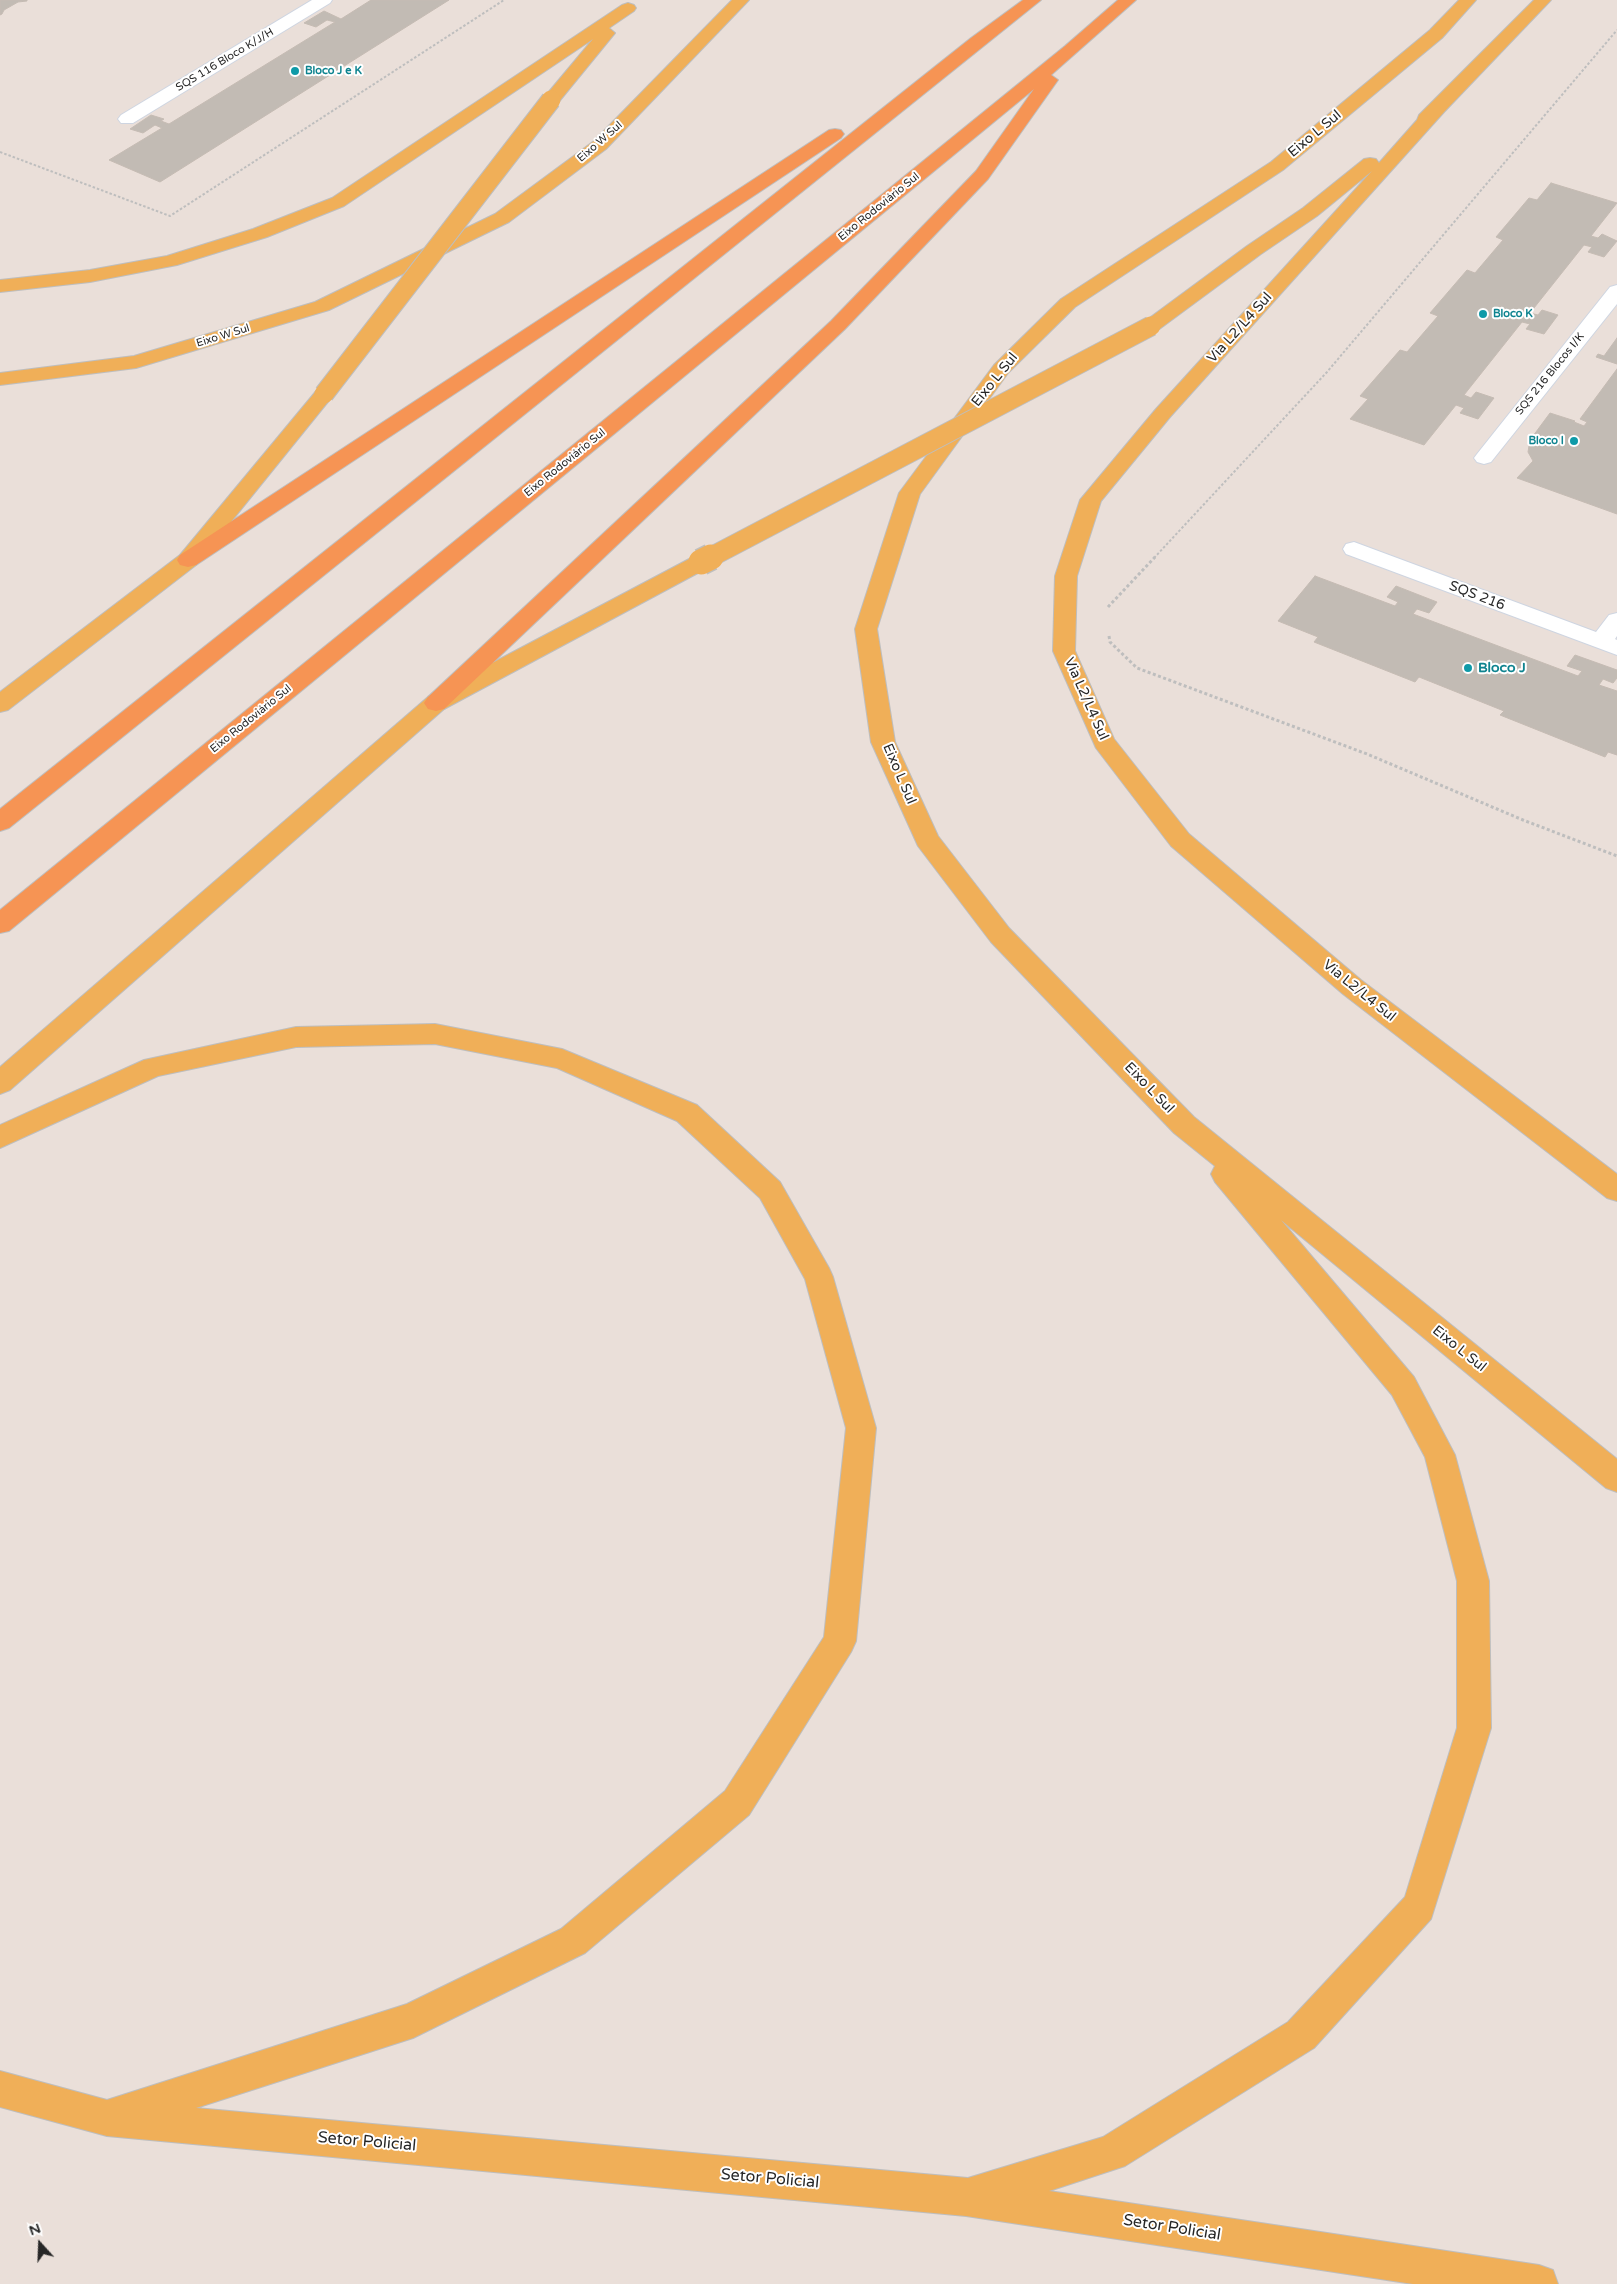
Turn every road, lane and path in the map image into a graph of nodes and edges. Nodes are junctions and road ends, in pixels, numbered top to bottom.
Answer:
1 (324, 0) edge
2 (504, 0) edge
3 (741, 0) edge
4 (1033, 0) edge
5 (1128, 0) edge
6 (1468, 0) edge
7 (1543, 0) edge
8 (634, 4) edge
9 (1617, 30) edge
10 (977, 42) junction
11 (1071, 50) junction
12 (1438, 108) junction
13 (127, 119) dead end
14 (0, 152) edge
15 (0, 286) edge
16 (1617, 291) edge
17 (0, 379) edge
18 (1484, 458) dead end
19 (1354, 549) dead end
20 (188, 560) junction
21 (1103, 613) dead end
22 (1617, 620) edge
23 (1108, 632) dead end
24 (1609, 645) edge
25 (436, 703) junction
26 (0, 704) edge
27 (0, 822) edge
28 (1617, 856) edge
29 (0, 924) edge
30 (0, 1083) edge
31 (1184, 1125) junction
32 (0, 1137) edge
33 (1617, 1190) edge
34 (1617, 1478) edge
35 (0, 2090) edge
36 (107, 2118) junction
37 (966, 2197) junction
38 (1539, 2284) edge

1 - 13 street, SQS 116 Bloco K/J/H
2 - 14 path
3 - 17 main road, Eixo W Sul
4 - 10 highway
5 - 11 highway, Eixo Rodoviário Sul
6 - 31 main road, Eixo L Sul
7 - 12 main road
8 - 15 main road
8 - 20 main road, bridge
9 - 21 path
10 - 20 highway
10 - 27 highway
11 - 25 highway
11 - 29 highway, Eixo Rodoviário Sul
12 - 25 main road, bridge
12 - 33 main road, Via L2/L4 Sul
16 - 18 street, SQS 216 Blocos I/K
19 - 24 street, SQS 216
20 - 26 main road
22 - 24 street, SQS 216
23 - 28 path
25 - 30 main road
31 - 34 main road, Eixo L Sul
31 - 37 main road
32 - 36 main road
35 - 36 main road, Setor Policial
36 - 37 main road, Setor Policial
37 - 38 main road, Setor Policial

